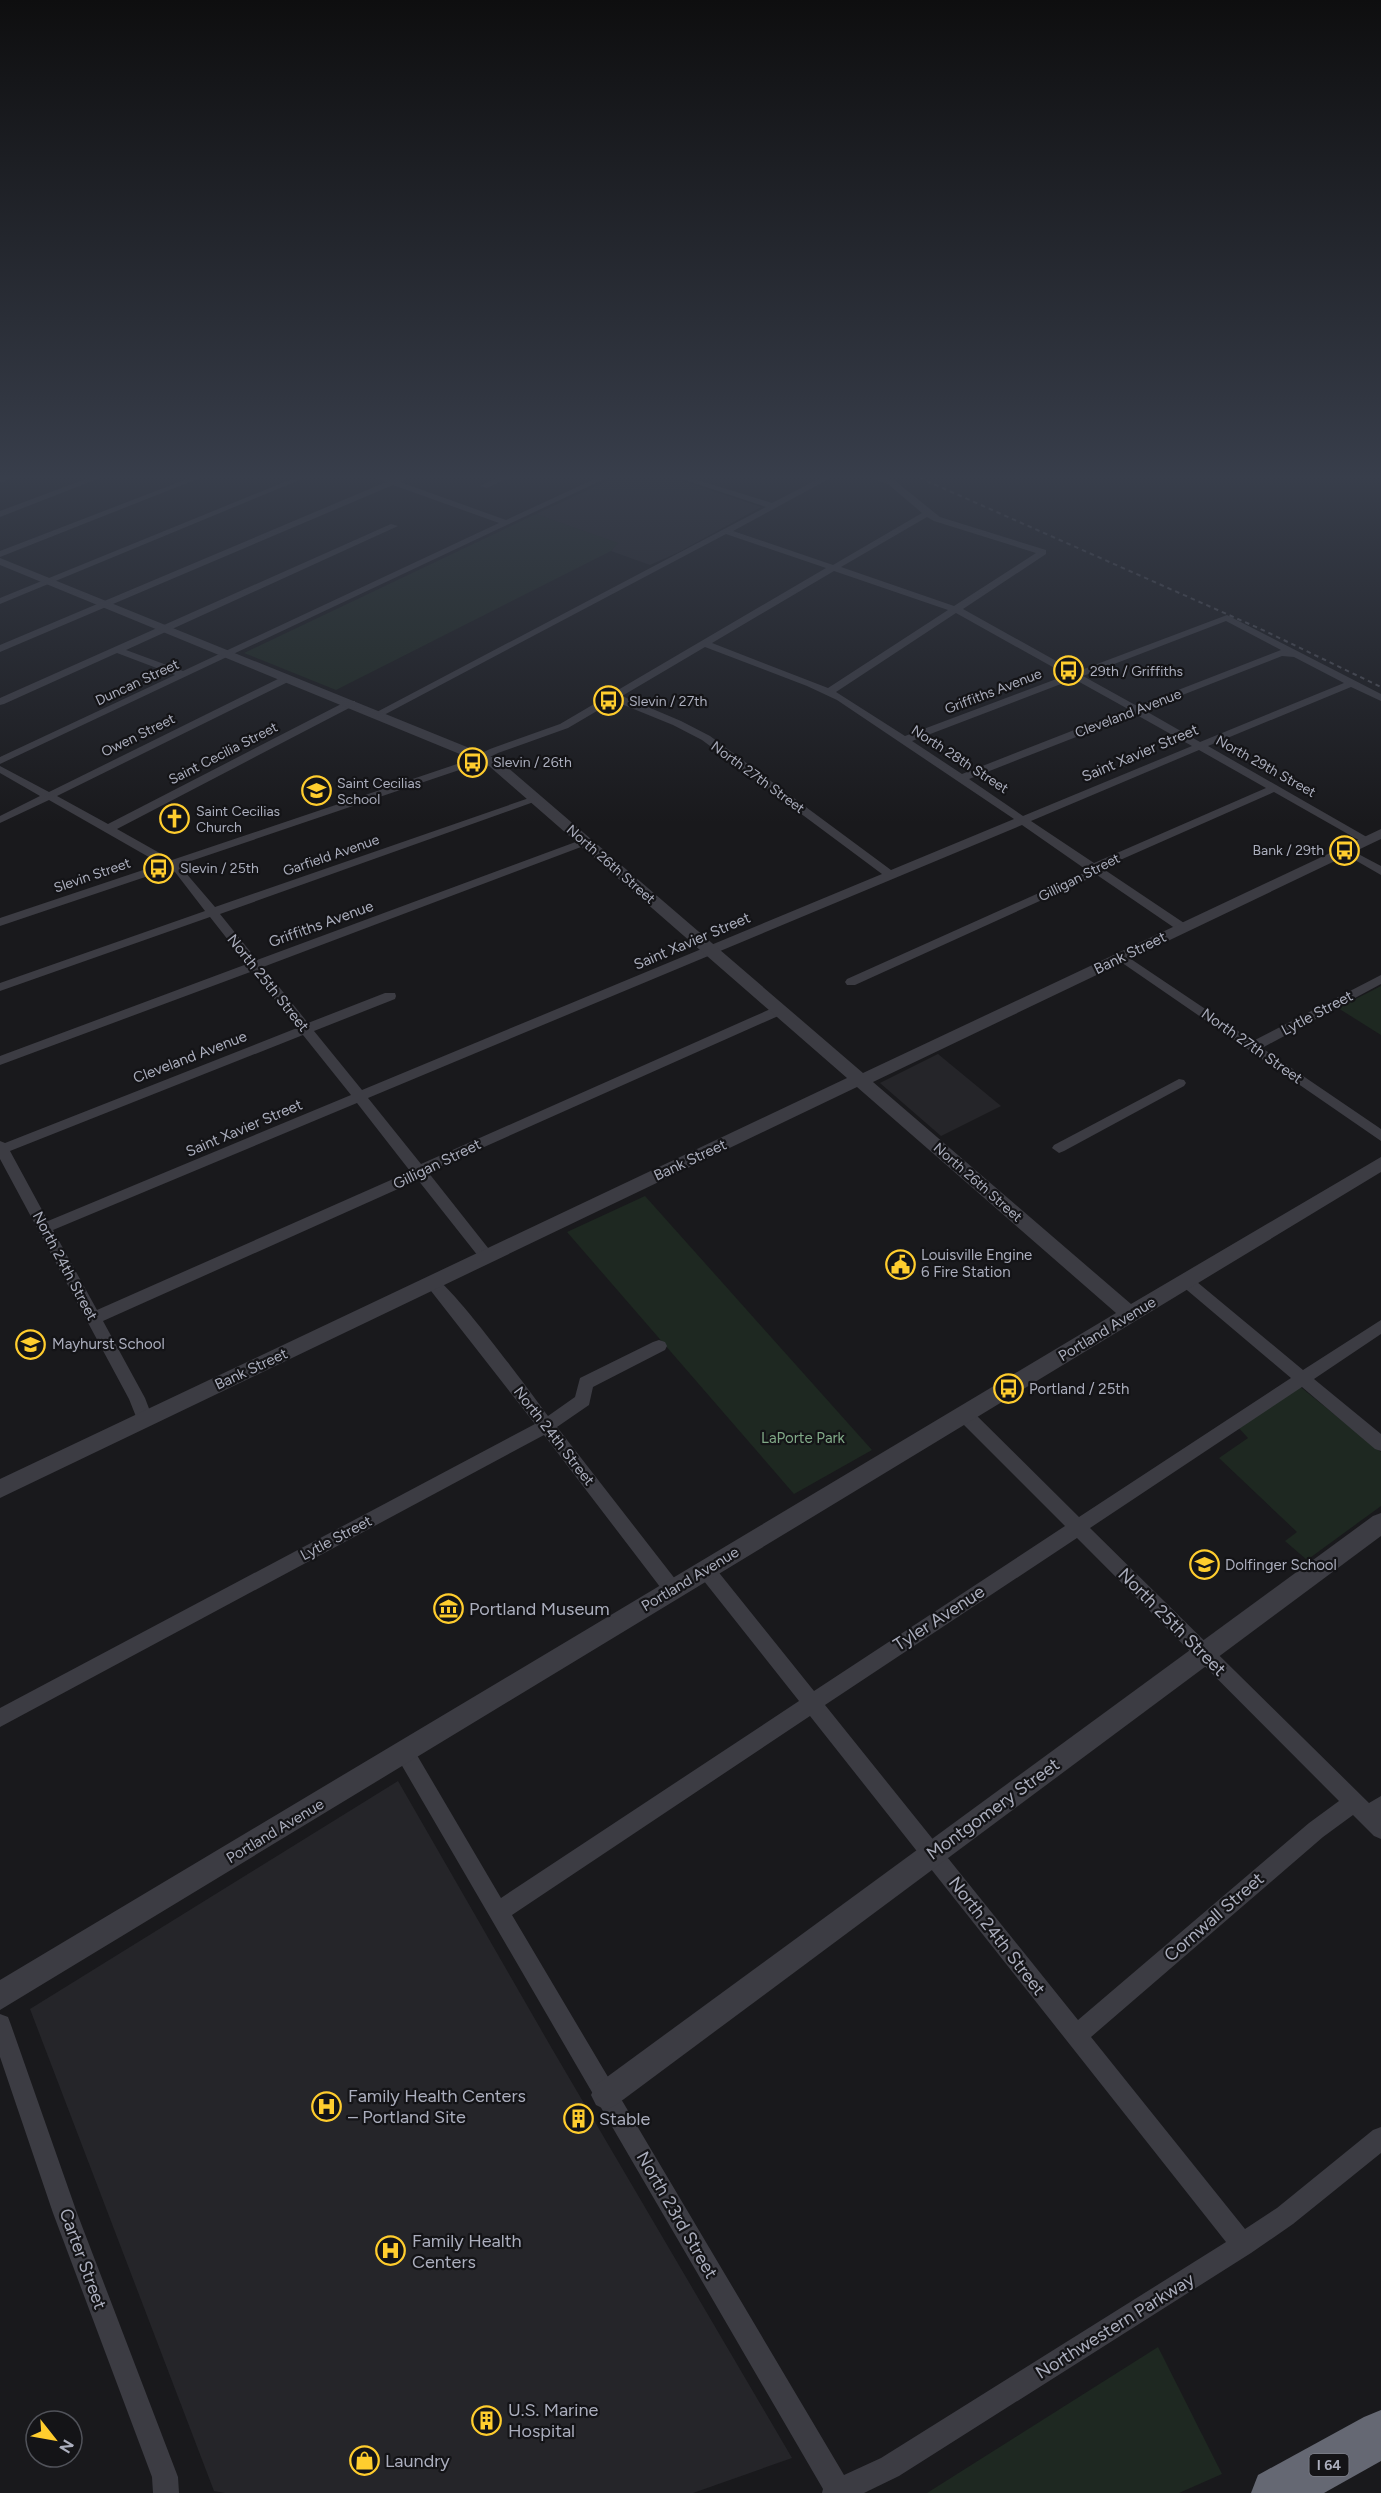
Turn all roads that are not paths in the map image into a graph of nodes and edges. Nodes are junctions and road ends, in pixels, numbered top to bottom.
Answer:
1 (26, 590) edge
2 (72, 590) edge
3 (138, 590) edge
4 (250, 590) edge
5 (363, 590) edge
6 (612, 590) edge
7 (796, 590) edge
8 (900, 590) edge
9 (984, 590) edge
10 (0, 601) edge
11 (106, 604) junction
12 (956, 609) junction
13 (165, 628) junction
14 (705, 644) junction
15 (0, 649) edge
16 (118, 650) junction
17 (228, 654) junction
18 (1295, 654) junction
19 (183, 675) junction
20 (1076, 676) junction
21 (288, 678) junction
22 (1351, 683) junction
23 (829, 692) junction
24 (614, 697) junction
25 (1381, 698) edge
26 (0, 702) edge
27 (351, 703) junction
28 (1136, 710) junction
29 (378, 714) junction
30 (904, 740) junction
31 (1200, 746) junction
32 (482, 757) junction
33 (0, 761) edge
34 (0, 769) edge
35 (962, 778) junction
36 (1275, 788) junction
37 (49, 796) junction
38 (536, 799) junction
39 (1024, 819) junction
40 (0, 820) edge
41 (108, 829) junction
42 (1381, 833) edge
43 (1366, 840) junction
44 (585, 842) junction
45 (1345, 850) junction
46 (170, 864) junction
47 (1095, 867) junction
48 (1381, 871) edge
49 (890, 876) junction
50 (212, 912) junction
51 (0, 922) edge
52 (1183, 928) junction
53 (711, 951) junction
54 (1122, 957) junction
55 (255, 966) junction
56 (1381, 979) edge
57 (851, 982) dead end
58 (0, 987) edge
59 (390, 996) dead end
60 (780, 1010) junction
61 (306, 1030) junction
62 (1253, 1047) junction
63 (0, 1061) edge
64 (860, 1080) junction
65 (1179, 1083) dead end
66 (360, 1098) junction
67 (1381, 1136) edge
68 (1, 1148) edge
69 (1059, 1148) dead end
70 (1379, 1166) edge
71 (418, 1171) junction
72 (45, 1228) junction
73 (487, 1257) junction
74 (1185, 1281) junction
75 (432, 1282) junction
76 (1131, 1315) junction
77 (94, 1318) junction
78 (1381, 1326) edge
79 (659, 1346) dead end
80 (1302, 1378) junction
81 (964, 1414) junction
82 (146, 1419) junction
83 (546, 1426) junction
84 (1381, 1444) edge
85 (0, 1489) edge
86 (1381, 1523) edge
87 (1077, 1527) junction
88 (706, 1570) junction
89 (673, 1590) junction
90 (1204, 1654) junction
91 (812, 1702) junction
92 (0, 1718) edge
93 (405, 1752) junction
94 (1371, 1813) edge
95 (932, 1854) junction
96 (498, 1912) junction
97 (0, 1996) edge
98 (0, 2025) edge
99 (1077, 2035) junction
100 (606, 2095) junction
101 (1381, 2138) edge
102 (1243, 2245) junction
103 (1381, 2434) edge
104 (837, 2492) edge
105 (166, 2493) edge
106 (1276, 2493) edge

1 - 10 street
2 - 11 street, North 26th Street
3 - 11 street
4 - 13 street
5 - 17 street, Duncan Street
6 - 29 street
7 - 14 street, Slevin Street
8 - 12 street, North 29th Street
9 - 12 street
11 - 13 street, North 26th Street
11 - 15 street
12 - 20 street, North 29th Street
12 - 23 street
13 - 16 street
13 - 17 street, North 26th Street
14 - 23 street, North 28th Street
14 - 24 street, Slevin Street
16 - 19 street
16 - 26 street
17 - 19 street, Duncan Street
17 - 21 street, North 26th Street
18 - 20 street, Griffiths Avenue
18 - 22 street
18 - 28 street, Cleveland Avenue
19 - 33 street, Duncan Street
20 - 28 street, North 29th Street
20 - 30 street, Griffiths Avenue
21 - 27 street, North 26th Street
21 - 37 street, Owen Street
22 - 25 street
22 - 31 street, Saint Xavier Street
23 - 30 street, North 28th Street
24 - 32 street, Slevin Street
24 - 49 street, North 27th Street
27 - 29 street, North 26th Street
27 - 41 street, Saint Cecilia Street
28 - 31 street, North 29th Street
28 - 35 street, Cleveland Avenue
29 - 32 street, North 26th Street
30 - 35 street, North 28th Street
31 - 36 street, North 29th Street
31 - 39 street, Saint Xavier Street
32 - 38 street, North 26th Street
32 - 46 street, Slevin Street
34 - 37 street, North 25th Street
35 - 39 street, North 28th Street
36 - 43 street, North 29th Street
36 - 47 street, Gilligan Street
37 - 40 street, Owen Street
37 - 41 street, North 25th Street
38 - 44 street, North 26th Street
38 - 50 street, Garfield Avenue
39 - 47 street, North 28th Street
39 - 49 street, Saint Xavier Street
41 - 46 street, North 25th Street
42 - 43 street, Bank Street
43 - 45 street, Bank Street
44 - 53 street, North 26th Street
44 - 55 street, Griffiths Avenue
45 - 48 street
45 - 52 street, Bank Street
46 - 50 street, North 25th Street
46 - 51 street, Slevin Street
47 - 52 street, North 28th Street
47 - 57 street, Gilligan Street
49 - 53 street, Saint Xavier Street
50 - 55 street, North 25th Street
50 - 58 street, Garfield Avenue
52 - 54 street, Bank Street
53 - 60 street, North 26th Street
53 - 66 street, Saint Xavier Street
54 - 62 street, North 27th Street
54 - 64 street, Bank Street
55 - 61 street, North 25th Street
55 - 63 street, Griffiths Avenue
56 - 62 street, Lytle Street
59 - 61 street, Cleveland Avenue
60 - 64 street, North 26th Street
60 - 71 street, Gilligan Street
61 - 66 street, North 25th Street
61 - 68 street, Cleveland Avenue
62 - 67 street, North 27th Street
64 - 73 street, Bank Street
64 - 76 street, North 26th Street
65 - 69 street
66 - 71 street, North 25th Street
66 - 72 street, Saint Xavier Street
68 - 72 street, North 24th Street
70 - 74 street, Portland Avenue
71 - 73 street, North 25th Street
71 - 77 street, Gilligan Street
72 - 77 street, North 24th Street
73 - 75 street, Bank Street
74 - 76 street, Portland Avenue
74 - 80 street
75 - 82 street, Bank Street
75 - 83 street, North 24th Street
76 - 81 street, Portland Avenue
77 - 82 street, North 24th Street
78 - 80 street, Tyler Avenue
79 - 83 street, Lytle Street
80 - 84 street
80 - 87 street, Tyler Avenue
81 - 87 street, North 25th Street
81 - 88 street, Portland Avenue
82 - 85 street, Bank Street
83 - 89 street, North 24th Street
83 - 92 street, Lytle Street
86 - 90 street, Montgomery Street
87 - 90 street, North 25th Street
87 - 91 street, Tyler Avenue
88 - 89 street, Portland Avenue
88 - 91 street, North 24th Street
89 - 93 street, Portland Avenue
90 - 94 street, North 25th Street
90 - 95 street, Montgomery Street
91 - 95 street, North 24th Street
91 - 96 street, Tyler Avenue
93 - 96 street, North 23rd Street
93 - 97 street, Portland Avenue
94 - 99 street, Cornwall Street
95 - 99 street, North 24th Street
95 - 100 street, Montgomery Street
96 - 100 street, North 23rd Street
98 - 105 street, Carter Street
99 - 102 street, North 24th Street
100 - 104 street, North 23rd Street
101 - 102 street, Northwestern Parkway
102 - 104 street, Northwestern Parkway
103 - 106 highway, I 64

